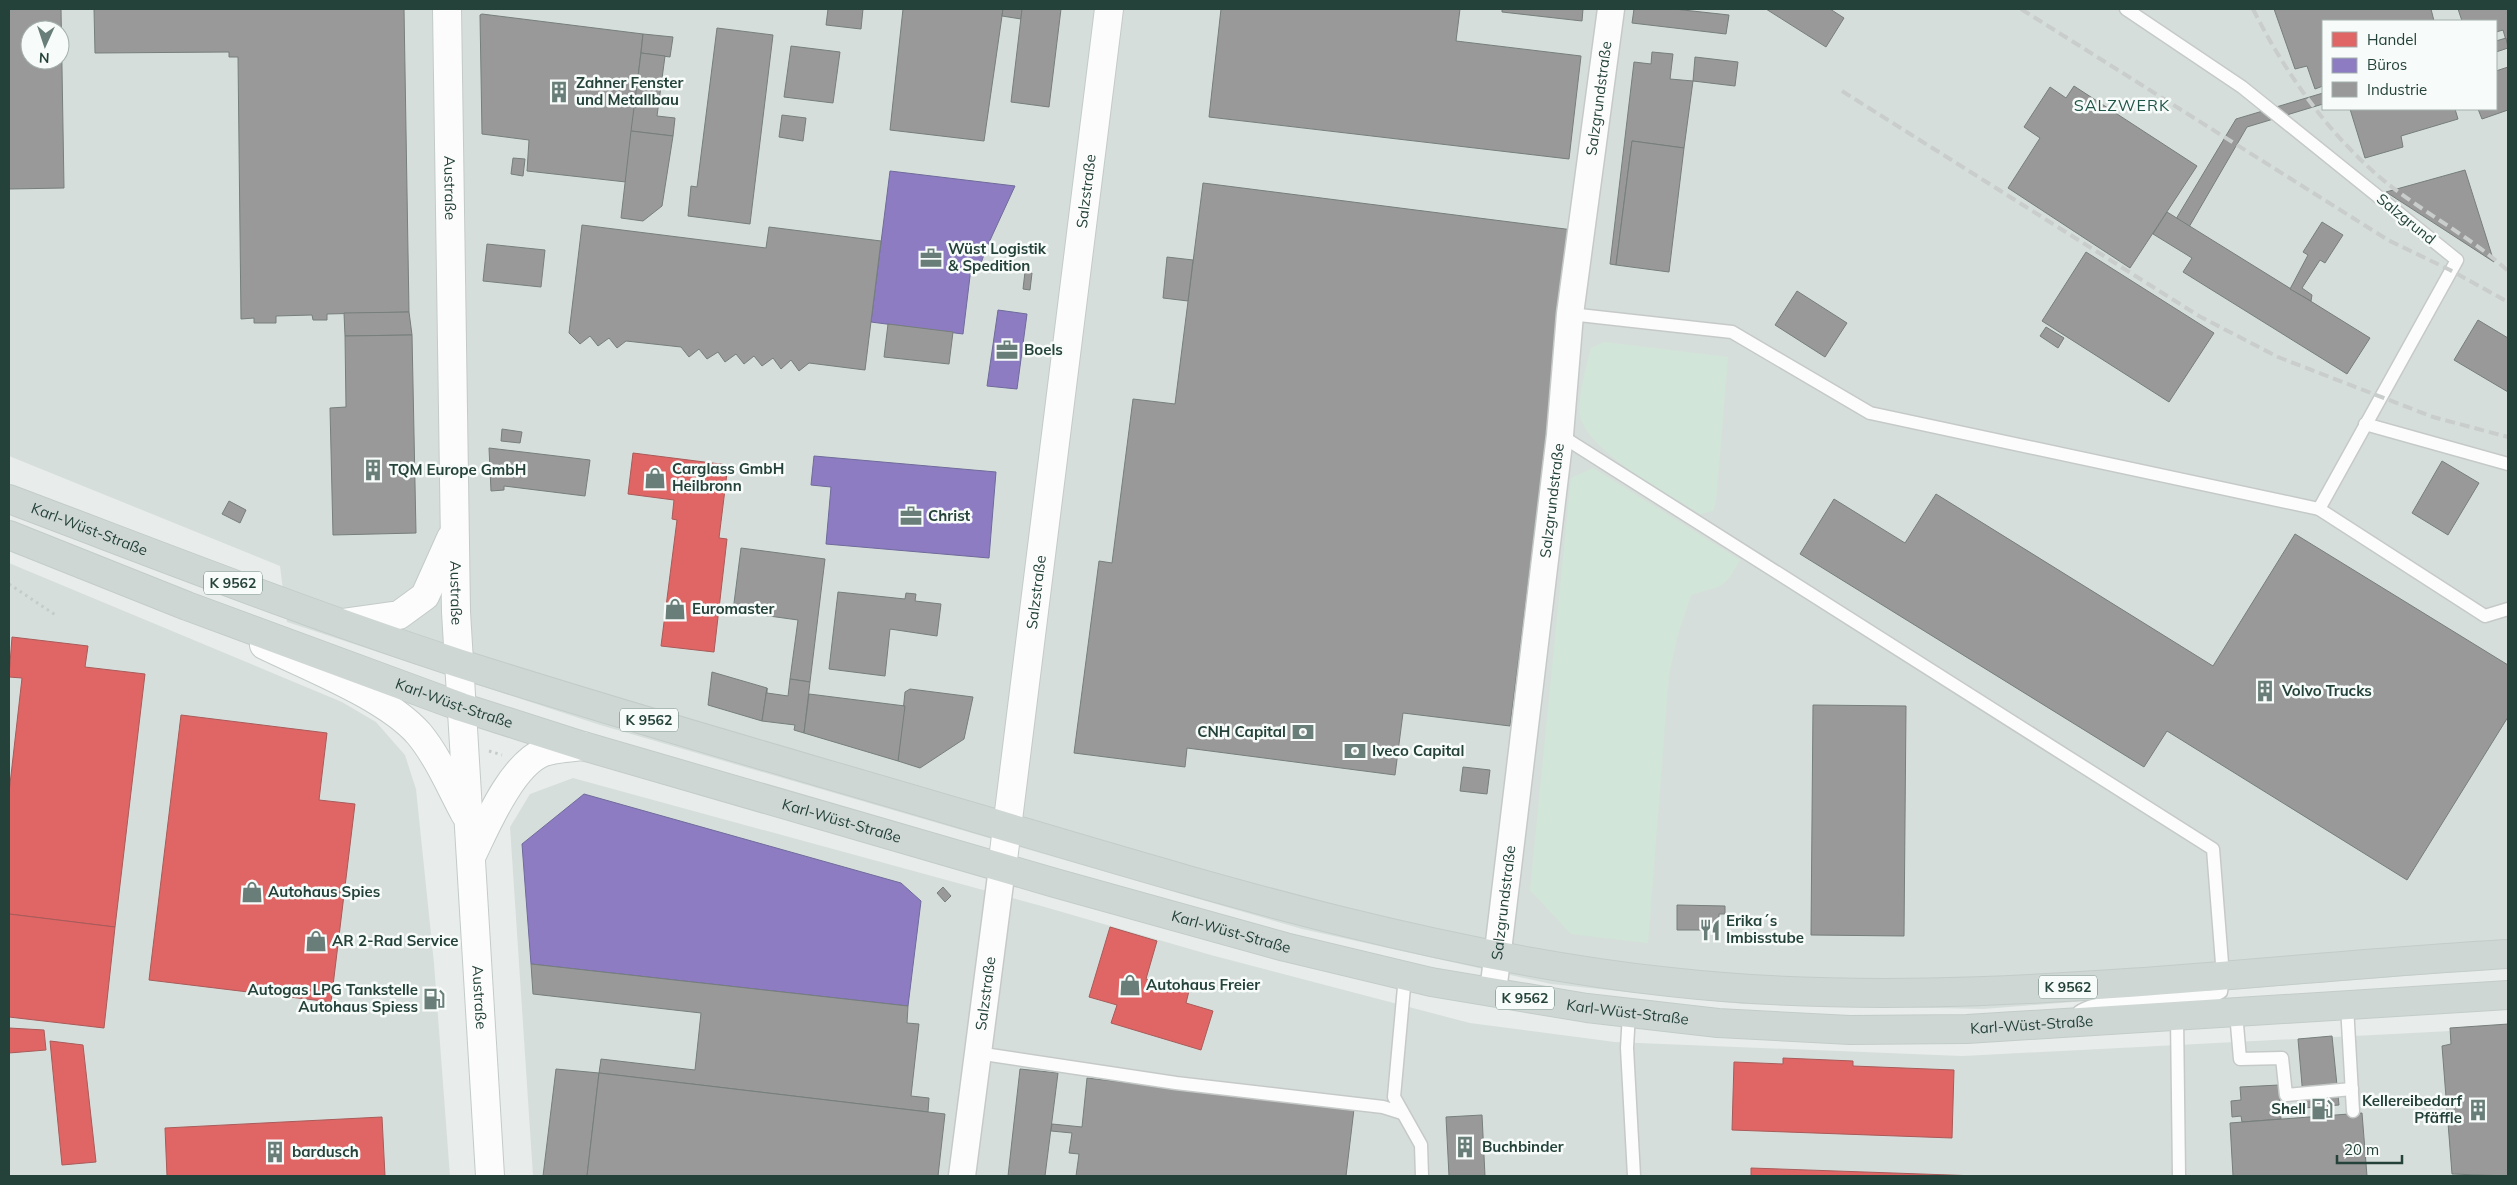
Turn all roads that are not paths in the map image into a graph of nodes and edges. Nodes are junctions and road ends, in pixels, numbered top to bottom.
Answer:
1 (447, 9) edge
2 (1109, 9) edge
3 (1611, 9) edge
4 (2126, 9) edge
5 (1570, 314) junction
6 (2365, 424) junction
7 (1560, 435) junction
8 (2508, 464) edge
9 (9, 499) edge
10 (2319, 508) junction
11 (454, 530) junction
12 (9, 535) edge
13 (187, 606) junction
14 (2508, 609) edge
15 (342, 623) junction
16 (458, 663) junction
17 (461, 707) junction
18 (583, 746) junction
19 (469, 822) junction
20 (1007, 827) junction
21 (471, 856) junction
22 (1002, 868) junction
23 (2508, 954) edge
24 (1497, 955) junction
25 (1405, 976) junction
26 (2223, 976) junction
27 (1493, 992) junction
28 (2508, 995) edge
29 (2347, 1006) junction
30 (1629, 1013) junction
31 (2236, 1013) junction
32 (2177, 1017) junction
33 (2080, 1022) junction
34 (977, 1054) junction
35 (2352, 1089) junction
36 (2353, 1111) dead end
37 (1402, 1113) junction
38 (490, 1176) edge
39 (962, 1176) edge
40 (1422, 1176) edge
41 (1634, 1176) edge
42 (2179, 1176) edge

1 - 11 main road, Austraße
2 - 20 main road, Salzstraße
3 - 5 street, Salzgrundstraße
4 - 6 lane, Salzgrund
5 - 7 street, Salzgrundstraße
5 - 10 lane
6 - 8 lane
6 - 10 lane, Salzgrund
7 - 24 street, Salzgrundstraße
7 - 26 lane
9 - 15 main road, Karl-Wüst-Straße / K 9562
10 - 14 lane
11 - 15 main road
11 - 16 main road, Austraße
12 - 13 main road, Karl-Wüst-Straße / K 9562
13 - 17 main road, Karl-Wüst-Straße / K 9562
13 - 19 main road
15 - 16 main road, Karl-Wüst-Straße / K 9562
16 - 17 main road, Austraße
16 - 20 main road, Karl-Wüst-Straße / K 9562
17 - 18 main road, Karl-Wüst-Straße / K 9562
17 - 19 main road, Austraße
18 - 21 main road
18 - 22 main road, Karl-Wüst-Straße / K 9562
19 - 21 main road, Austraße
20 - 22 main road, Salzstraße
20 - 24 main road, Karl-Wüst-Straße / K 9562
21 - 38 main road, Austraße
22 - 25 main road, Karl-Wüst-Straße / K 9562
22 - 34 street, Salzstraße
23 - 26 main road, Karl-Wüst-Straße / K 9562
24 - 26 main road, Karl-Wüst-Straße / K 9562
24 - 27 street, Salzgrundstraße
25 - 27 main road, Karl-Wüst-Straße / K 9562
25 - 37 lane
26 - 33 lane
27 - 30 main road, Karl-Wüst-Straße / K 9562
28 - 29 main road, Karl-Wüst-Straße / K 9562
29 - 31 main road, Karl-Wüst-Straße / K 9562
29 - 35 lane
30 - 33 main road, Karl-Wüst-Straße / K 9562
30 - 41 lane
31 - 32 main road, Karl-Wüst-Straße / K 9562
31 - 35 lane
32 - 33 main road, Karl-Wüst-Straße / K 9562
32 - 42 lane
34 - 37 lane
34 - 39 street, Salzstraße
35 - 36 lane
37 - 40 lane

